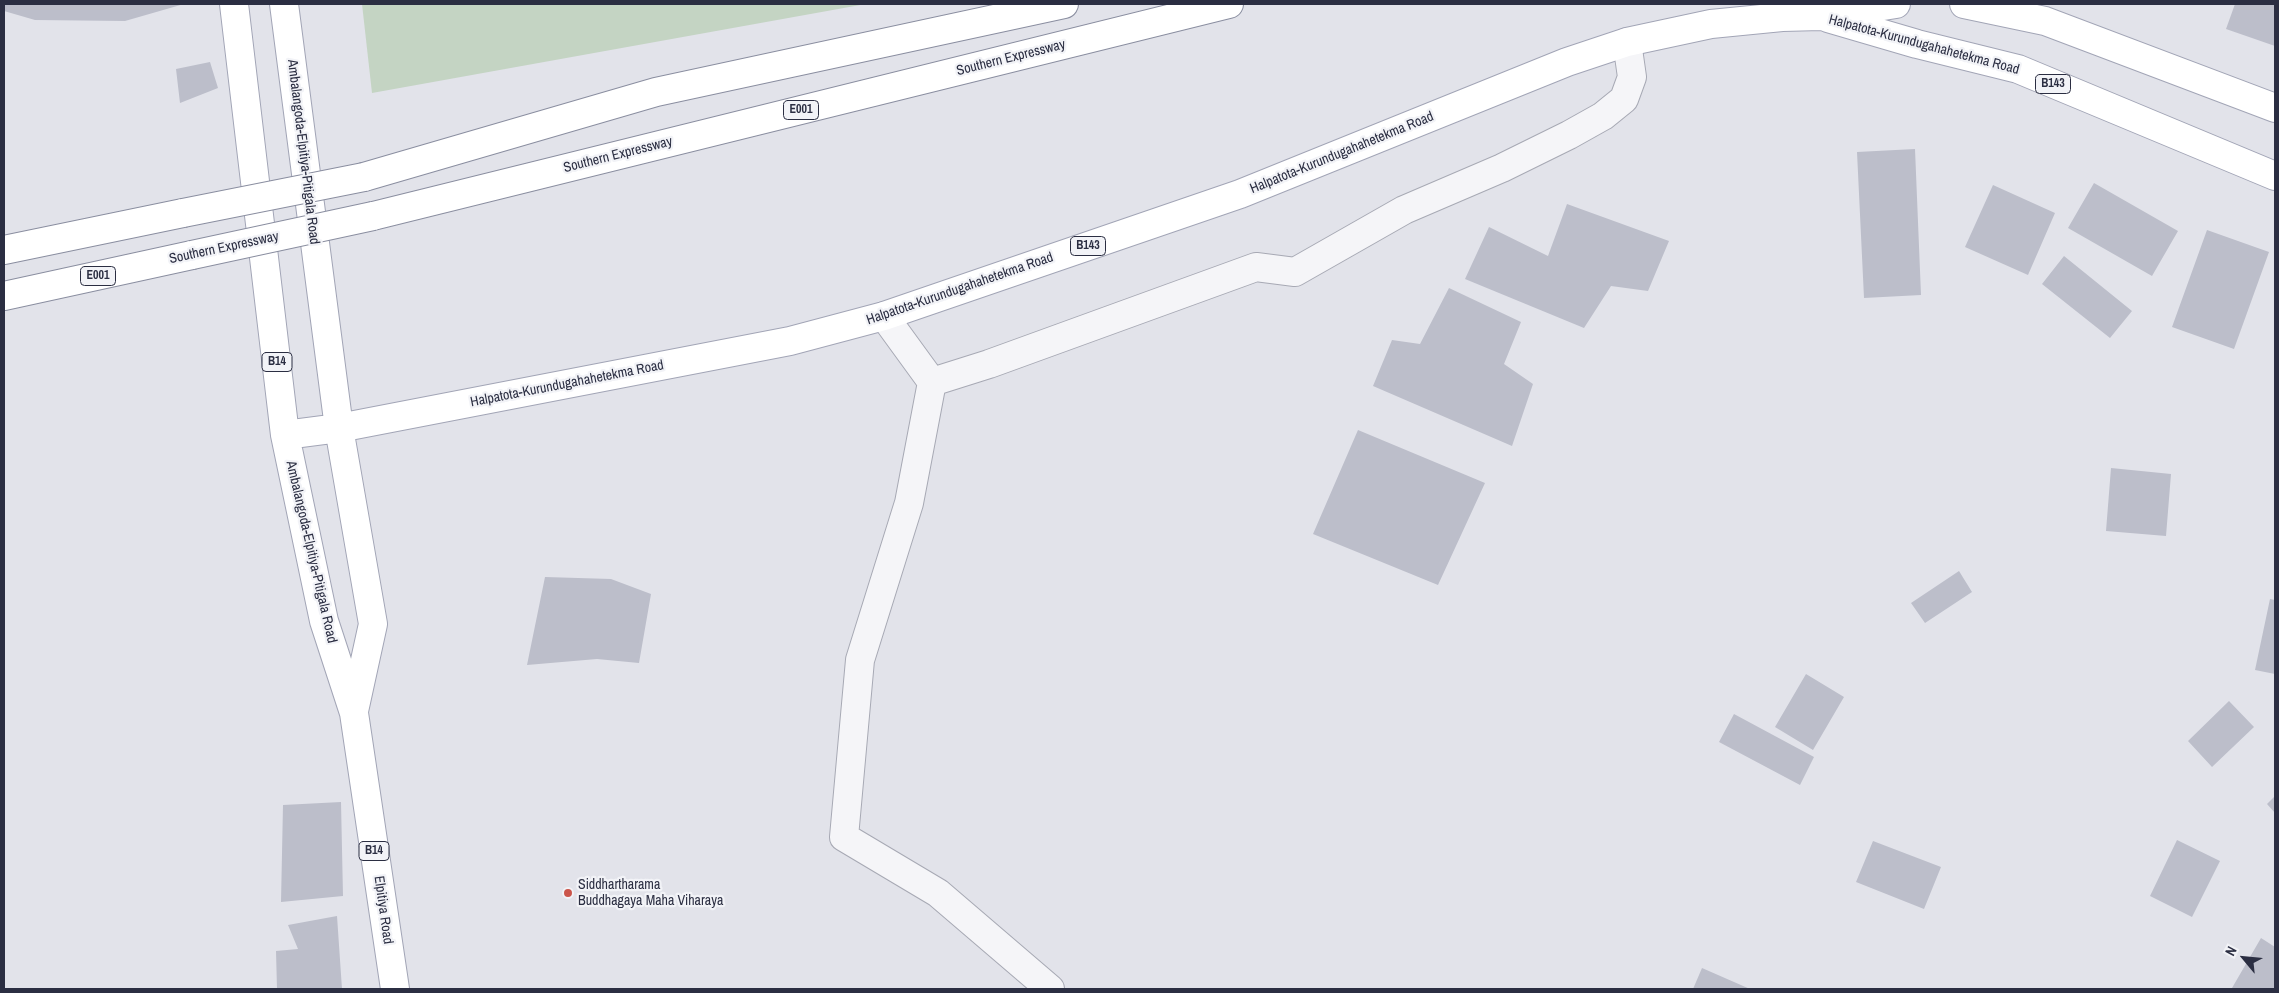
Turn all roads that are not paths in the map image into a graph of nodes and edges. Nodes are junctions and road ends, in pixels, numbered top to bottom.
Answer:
1 (234, 4) edge
2 (284, 4) edge
3 (1064, 4) edge
4 (1229, 4) edge
5 (1896, 4) edge
6 (1964, 4) edge
7 (1821, 16) junction
8 (1627, 42) junction
9 (2275, 108) edge
10 (2275, 176) edge
11 (4, 250) edge
12 (4, 296) edge
13 (884, 316) junction
14 (932, 382) junction
15 (339, 428) junction
16 (285, 435) junction
17 (354, 713) junction
18 (394, 989) edge
19 (1050, 989) edge

1 - 16 main road, Ambalangoda-Elpitiya-Pitigala Road / B14
2 - 15 main road, Ambalangoda-Elpitiya-Pitigala Road / B14
3 - 11 main road, bridge
4 - 12 main road, Southern Expressway / E001, bridge
5 - 7 main road, Halpatota-Kurundugahahetekma Road / B143
6 - 9 main road
7 - 8 main road, Halpatota-Kurundugahahetekma Road / B143
7 - 10 main road, Halpatota-Kurundugahahetekma Road / B143
8 - 13 main road, Halpatota-Kurundugahahetekma Road / B143
8 - 14 street
13 - 14 street
13 - 15 main road, Halpatota-Kurundugahahetekma Road / B143
14 - 19 street
15 - 16 main road, Halpatota-Kurundugahahetekma Road
15 - 17 main road, Ambalangoda-Elpitiya-Pitigala Road / B14
16 - 17 main road, Ambalangoda-Elpitiya-Pitigala Road / B14
17 - 18 main road, Elpitiya Road / B14

